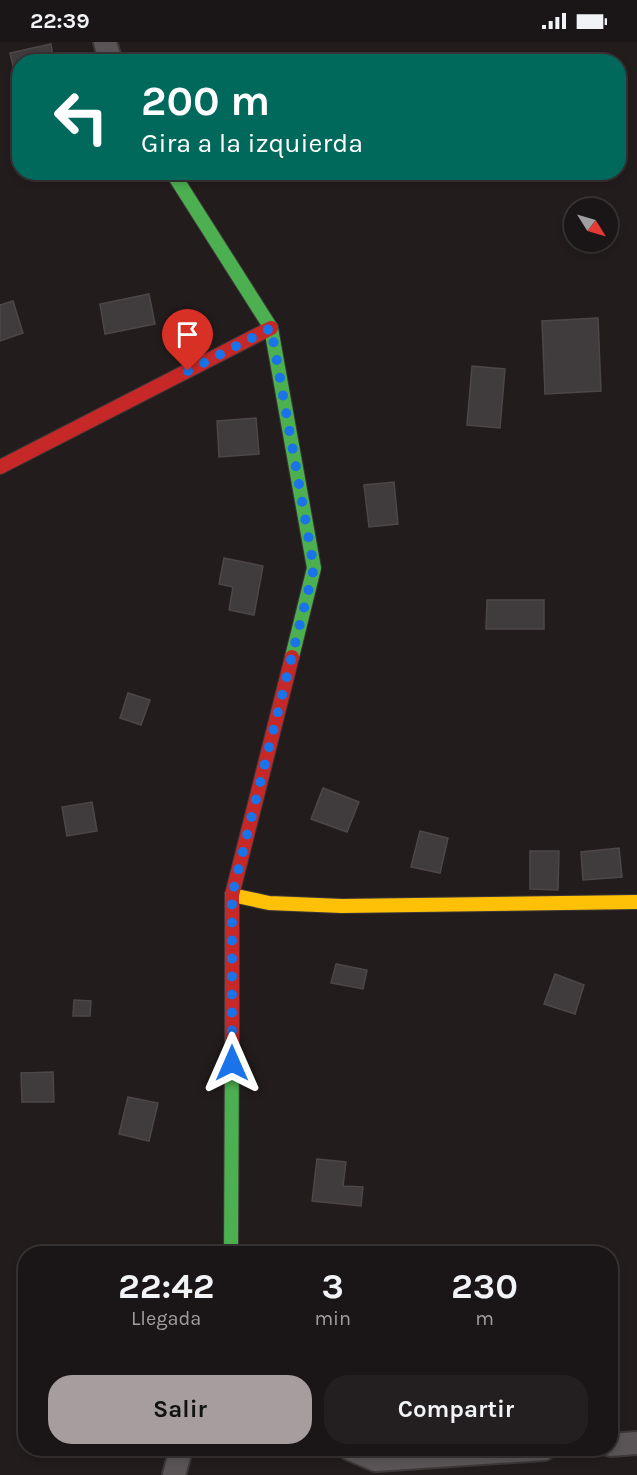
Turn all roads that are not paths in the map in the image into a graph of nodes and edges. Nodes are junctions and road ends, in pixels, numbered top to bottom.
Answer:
1 (177, 180) edge
2 (271, 328) junction
3 (0, 467) edge
4 (232, 895) junction
5 (637, 902) edge
6 (231, 1246) edge
7 (637, 1443) edge
8 (618, 1444) edge
9 (179, 1456) edge
10 (367, 1456) edge
11 (437, 1456) edge
12 (174, 1475) edge

1 - 2 street
2 - 3 street
2 - 4 street
4 - 5 street
4 - 6 street
7 - 8 street
9 - 12 street
10 - 11 street

